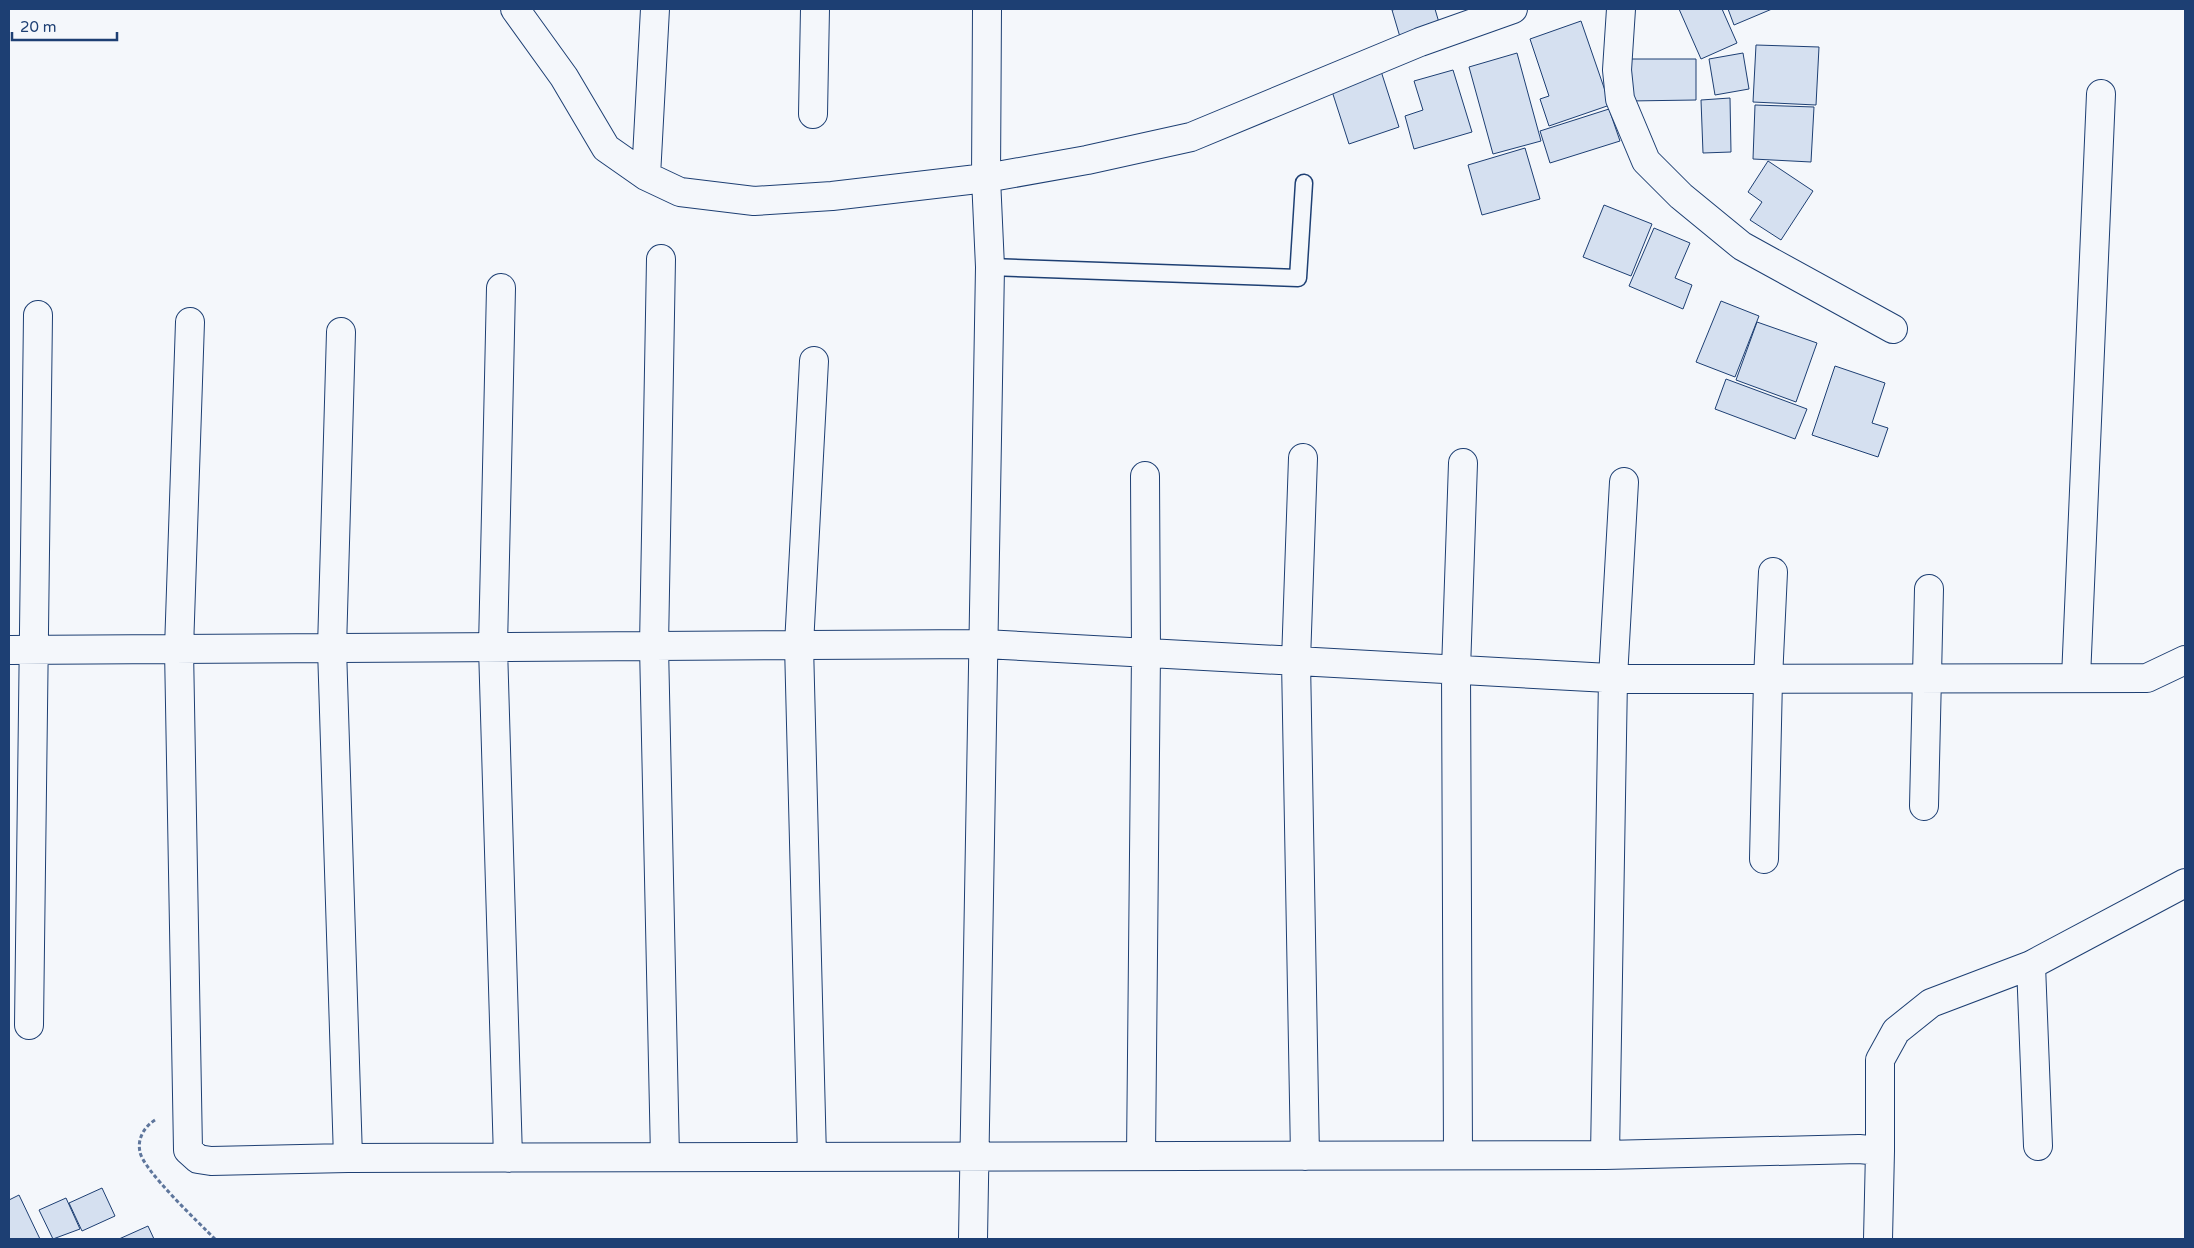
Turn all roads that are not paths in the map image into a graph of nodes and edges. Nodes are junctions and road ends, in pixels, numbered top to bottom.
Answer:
1 (515, 9) edge
2 (655, 9) edge
3 (815, 9) edge
4 (986, 9) edge
5 (1513, 9) edge
6 (1621, 9) edge
7 (2101, 94) dead end
8 (812, 114) dead end
9 (646, 176) junction
10 (986, 178) junction
11 (1304, 183) dead end
12 (661, 259) dead end
13 (990, 267) junction
14 (501, 288) dead end
15 (38, 315) dead end
16 (190, 322) dead end
17 (1893, 329) dead end
18 (342, 332) dead end
19 (814, 361) dead end
20 (1303, 458) dead end
21 (1463, 463) dead end
22 (1145, 476) dead end
23 (1624, 482) dead end
24 (1773, 572) dead end
25 (1929, 589) dead end
26 (984, 644) junction
27 (799, 645) junction
28 (654, 646) junction
29 (492, 647) junction
30 (332, 648) junction
31 (178, 649) junction
32 (21, 650) edge
33 (1146, 652) junction
34 (2185, 660) edge
35 (1296, 661) junction
36 (1456, 670) junction
37 (1613, 678) junction
38 (1928, 678) junction
39 (2076, 678) junction
40 (1768, 679) junction
41 (1924, 806) dead end
42 (1764, 859) dead end
43 (2185, 882) edge
44 (2031, 965) junction
45 (29, 1025) dead end
46 (2038, 1146) dead end
47 (1880, 1151) junction
48 (1458, 1155) junction
49 (1605, 1155) junction
50 (975, 1156) junction
51 (1141, 1156) junction
52 (1305, 1156) junction
53 (665, 1157) junction
54 (812, 1157) junction
55 (348, 1158) junction
56 (508, 1158) junction
57 (974, 1239) edge
58 (1878, 1239) edge

1 - 9 street
2 - 9 street
3 - 8 street
4 - 10 street
5 - 10 street
6 - 17 street
7 - 39 street
9 - 10 street
10 - 13 street
11 - 13 lane
12 - 28 street
13 - 26 street
14 - 29 street
15 - 32 street
16 - 31 street
18 - 30 street
19 - 27 street
20 - 35 street
21 - 36 street
22 - 33 street
23 - 37 street
24 - 40 street
25 - 38 street
26 - 27 street
26 - 33 street
26 - 50 street
27 - 28 street
27 - 54 street
28 - 29 street
28 - 53 street
29 - 30 street
29 - 56 street
30 - 31 street
30 - 55 street
31 - 32 street
31 - 55 street
32 - 45 street
33 - 35 street
33 - 51 street
34 - 39 street
35 - 36 street
35 - 52 street
36 - 37 street
36 - 48 street
37 - 40 street
37 - 49 street
38 - 39 street
38 - 40 street
38 - 41 street
40 - 42 street
43 - 44 street
44 - 46 street
44 - 47 street
47 - 49 street
47 - 58 street
48 - 49 street
48 - 52 street
50 - 51 street
50 - 54 street
50 - 57 street
51 - 52 street
53 - 54 street
53 - 56 street
55 - 56 street

